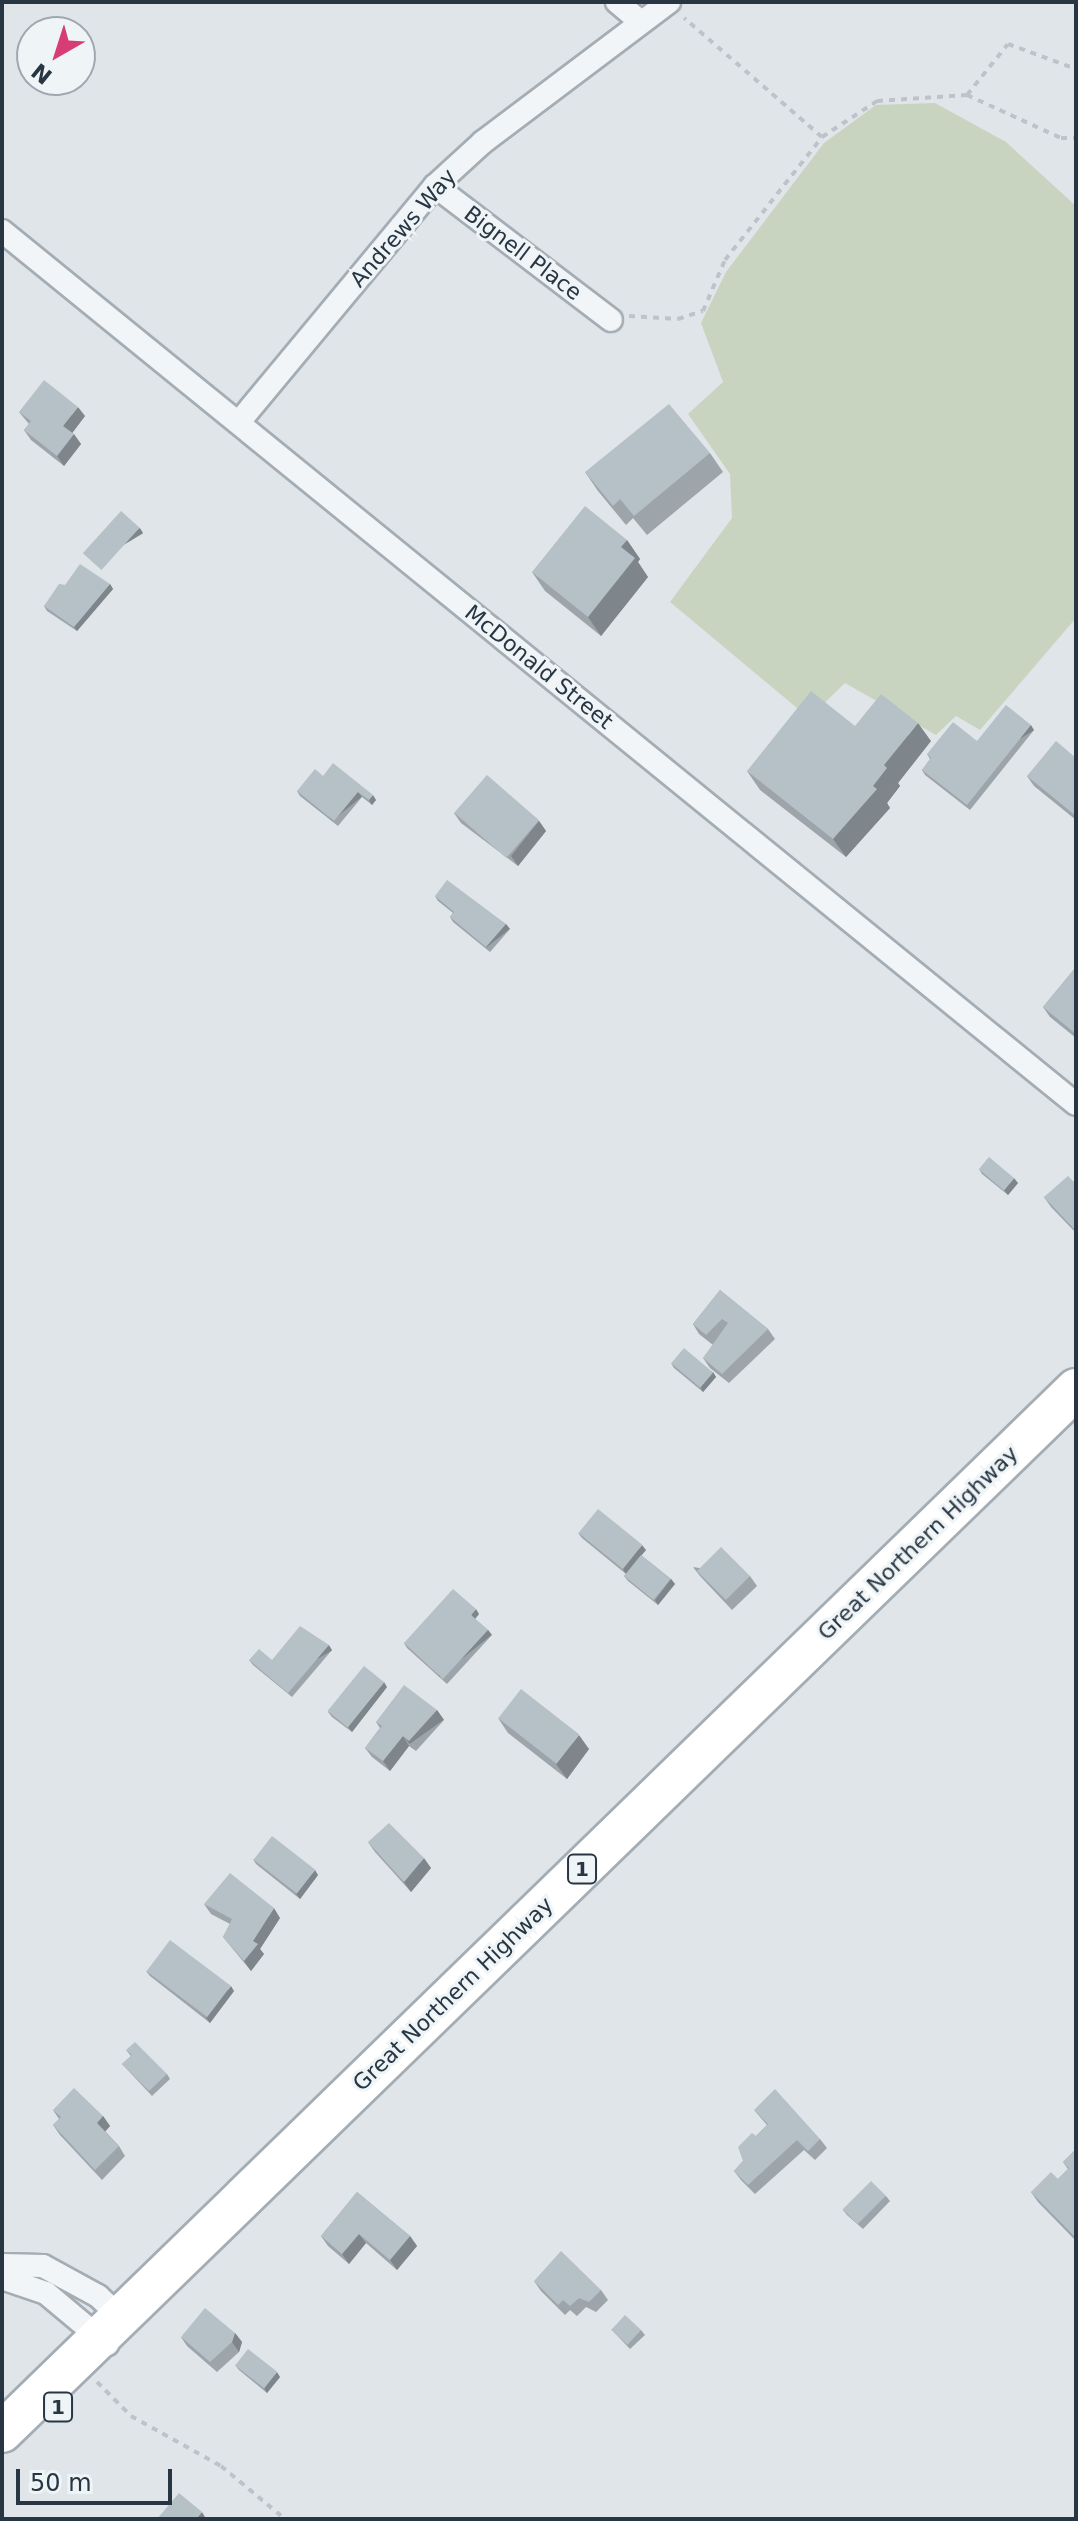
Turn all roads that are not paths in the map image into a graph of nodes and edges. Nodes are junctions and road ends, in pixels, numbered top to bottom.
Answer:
1 (617, 2) edge
2 (668, 3) edge
3 (641, 22) junction
4 (435, 186) junction
5 (2, 231) edge
6 (611, 320) road end
7 (239, 422) junction
8 (1076, 1104) edge
9 (1076, 1389) edge
10 (1076, 1426) edge
11 (2, 2265) edge
12 (2, 2278) edge
13 (112, 2342) junction
14 (2, 2432) edge
15 (2, 2463) edge

1 - 3 street
2 - 3 street, Andrews Way
3 - 4 street, Andrews Way
4 - 6 street, Bignell Place
4 - 7 street, Andrews Way
5 - 7 street, McDonald Street
7 - 8 street, McDonald Street
9 - 13 highway, Great Northern Highway / 1
10 - 13 highway, Great Northern Highway / 1
11 - 13 street
12 - 13 street
13 - 14 highway, Great Northern Highway / 1
13 - 15 highway, Great Northern Highway / 1

